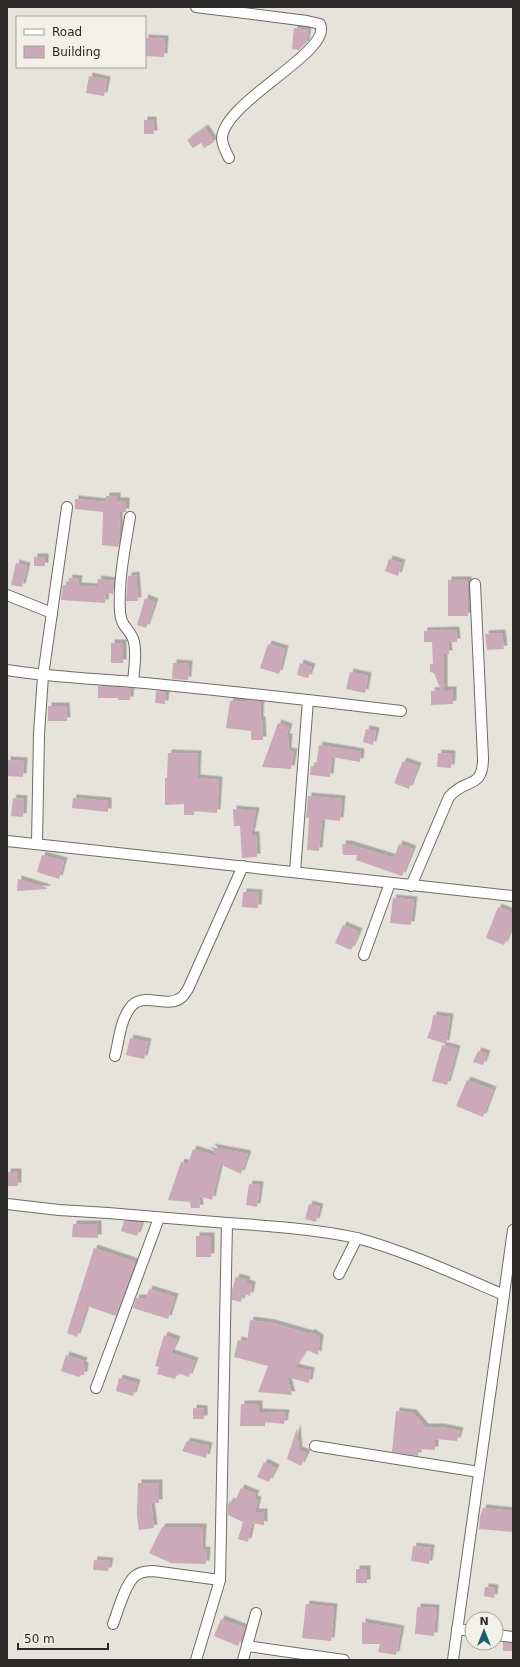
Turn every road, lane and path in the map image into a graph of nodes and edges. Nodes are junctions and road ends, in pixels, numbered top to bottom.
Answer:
1 (196, 7) edge
2 (229, 158) dead end
3 (67, 507) dead end
4 (130, 517) dead end
5 (475, 584) dead end
6 (7, 595) edge
7 (52, 614) junction
8 (7, 670) edge
9 (43, 676) junction
10 (133, 682) junction
11 (308, 700) junction
12 (401, 711) dead end
13 (7, 841) edge
14 (37, 844) junction
15 (243, 866) junction
16 (295, 872) junction
17 (390, 883) junction
18 (411, 886) junction
19 (513, 896) edge
20 (364, 955) dead end
21 (115, 1056) dead end
22 (7, 1204) edge
23 (159, 1218) junction
24 (227, 1222) junction
25 (513, 1230) edge
26 (357, 1238) junction
27 (339, 1274) dead end
28 (504, 1295) junction
29 (96, 1388) dead end
30 (315, 1446) dead end
31 (479, 1472) junction
32 (220, 1580) junction
33 (256, 1613) dead end
34 (113, 1624) dead end
35 (457, 1629) junction
36 (464, 1630) edge
37 (247, 1646) junction
38 (196, 1660) edge
39 (243, 1660) edge
40 (344, 1660) edge
41 (453, 1660) edge

1 - 2 street
3 - 7 street
4 - 10 street
5 - 18 street
6 - 7 street
7 - 9 street
8 - 9 street
9 - 10 street
9 - 14 street
10 - 11 street
11 - 12 street
11 - 16 street
13 - 14 street
14 - 15 street
15 - 16 street
15 - 21 street
16 - 17 street
17 - 18 street
17 - 20 street
18 - 19 street
22 - 23 street
23 - 24 street
23 - 29 street
24 - 26 street
24 - 32 street
25 - 28 street
26 - 27 street
26 - 28 street
28 - 31 street
30 - 31 street
31 - 35 street
32 - 34 street
32 - 38 street
33 - 37 street
35 - 36 street
35 - 41 street
37 - 39 street
37 - 40 street

